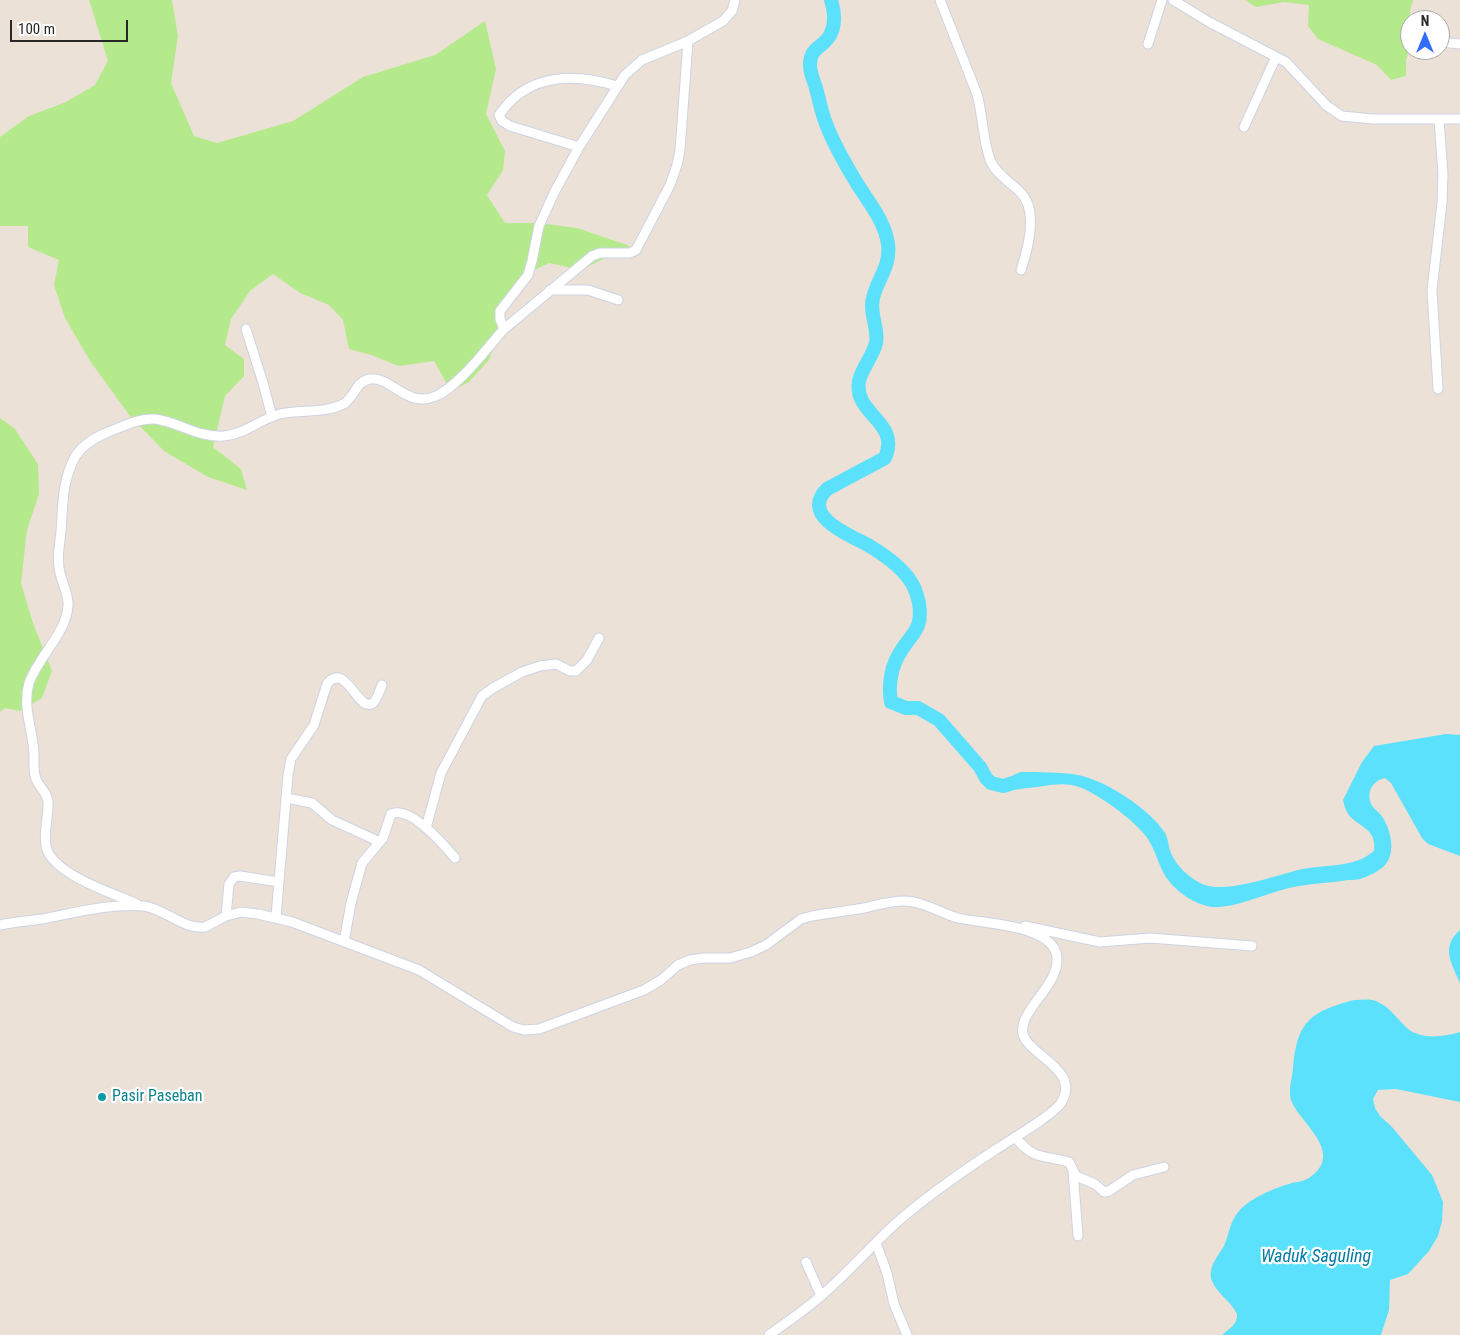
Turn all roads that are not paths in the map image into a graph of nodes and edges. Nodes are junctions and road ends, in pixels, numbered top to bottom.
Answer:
1 (735, 0) edge
2 (940, 0) edge
3 (1162, 0) edge
4 (1173, 0) edge
5 (688, 41) junction
6 (1148, 44) dead end
7 (1276, 57) junction
8 (617, 86) junction
9 (1460, 119) edge
10 (1439, 120) junction
11 (1244, 127) dead end
12 (580, 147) junction
13 (1021, 270) dead end
14 (550, 290) junction
15 (618, 300) dead end
16 (246, 329) dead end
17 (504, 329) junction
18 (1438, 389) dead end
19 (272, 417) junction
20 (599, 638) dead end
21 (382, 686) dead end
22 (286, 798) junction
23 (426, 828) junction
24 (380, 842) junction
25 (456, 858) dead end
26 (279, 882) junction
27 (142, 906) junction
28 (226, 916) junction
29 (276, 917) junction
30 (0, 925) edge
31 (1012, 926) junction
32 (344, 942) junction
33 (1252, 946) dead end
34 (1016, 1137) junction
35 (1164, 1167) dead end
36 (1074, 1171) junction
37 (1078, 1236) dead end
38 (876, 1243) junction
39 (806, 1262) dead end
40 (821, 1296) junction
41 (769, 1335) edge
42 (907, 1335) edge

1 - 5 street
2 - 13 street
3 - 6 street
4 - 7 street
5 - 8 street
5 - 14 street
7 - 10 street
7 - 11 street
8 - 12 street
8 - 12 street
9 - 10 street
10 - 18 street
12 - 17 street
14 - 15 street
14 - 17 street
16 - 19 street
17 - 19 street
19 - 27 street
20 - 23 street
21 - 22 street
22 - 24 street
22 - 26 street
23 - 24 street
23 - 25 street
24 - 32 street
26 - 28 street
26 - 29 street
27 - 28 street
27 - 30 street
28 - 29 street
29 - 32 street
31 - 32 street
31 - 33 street
31 - 34 street
34 - 36 street
34 - 38 street
35 - 36 street
36 - 37 street
38 - 40 street
38 - 42 street
39 - 40 street
40 - 41 street

